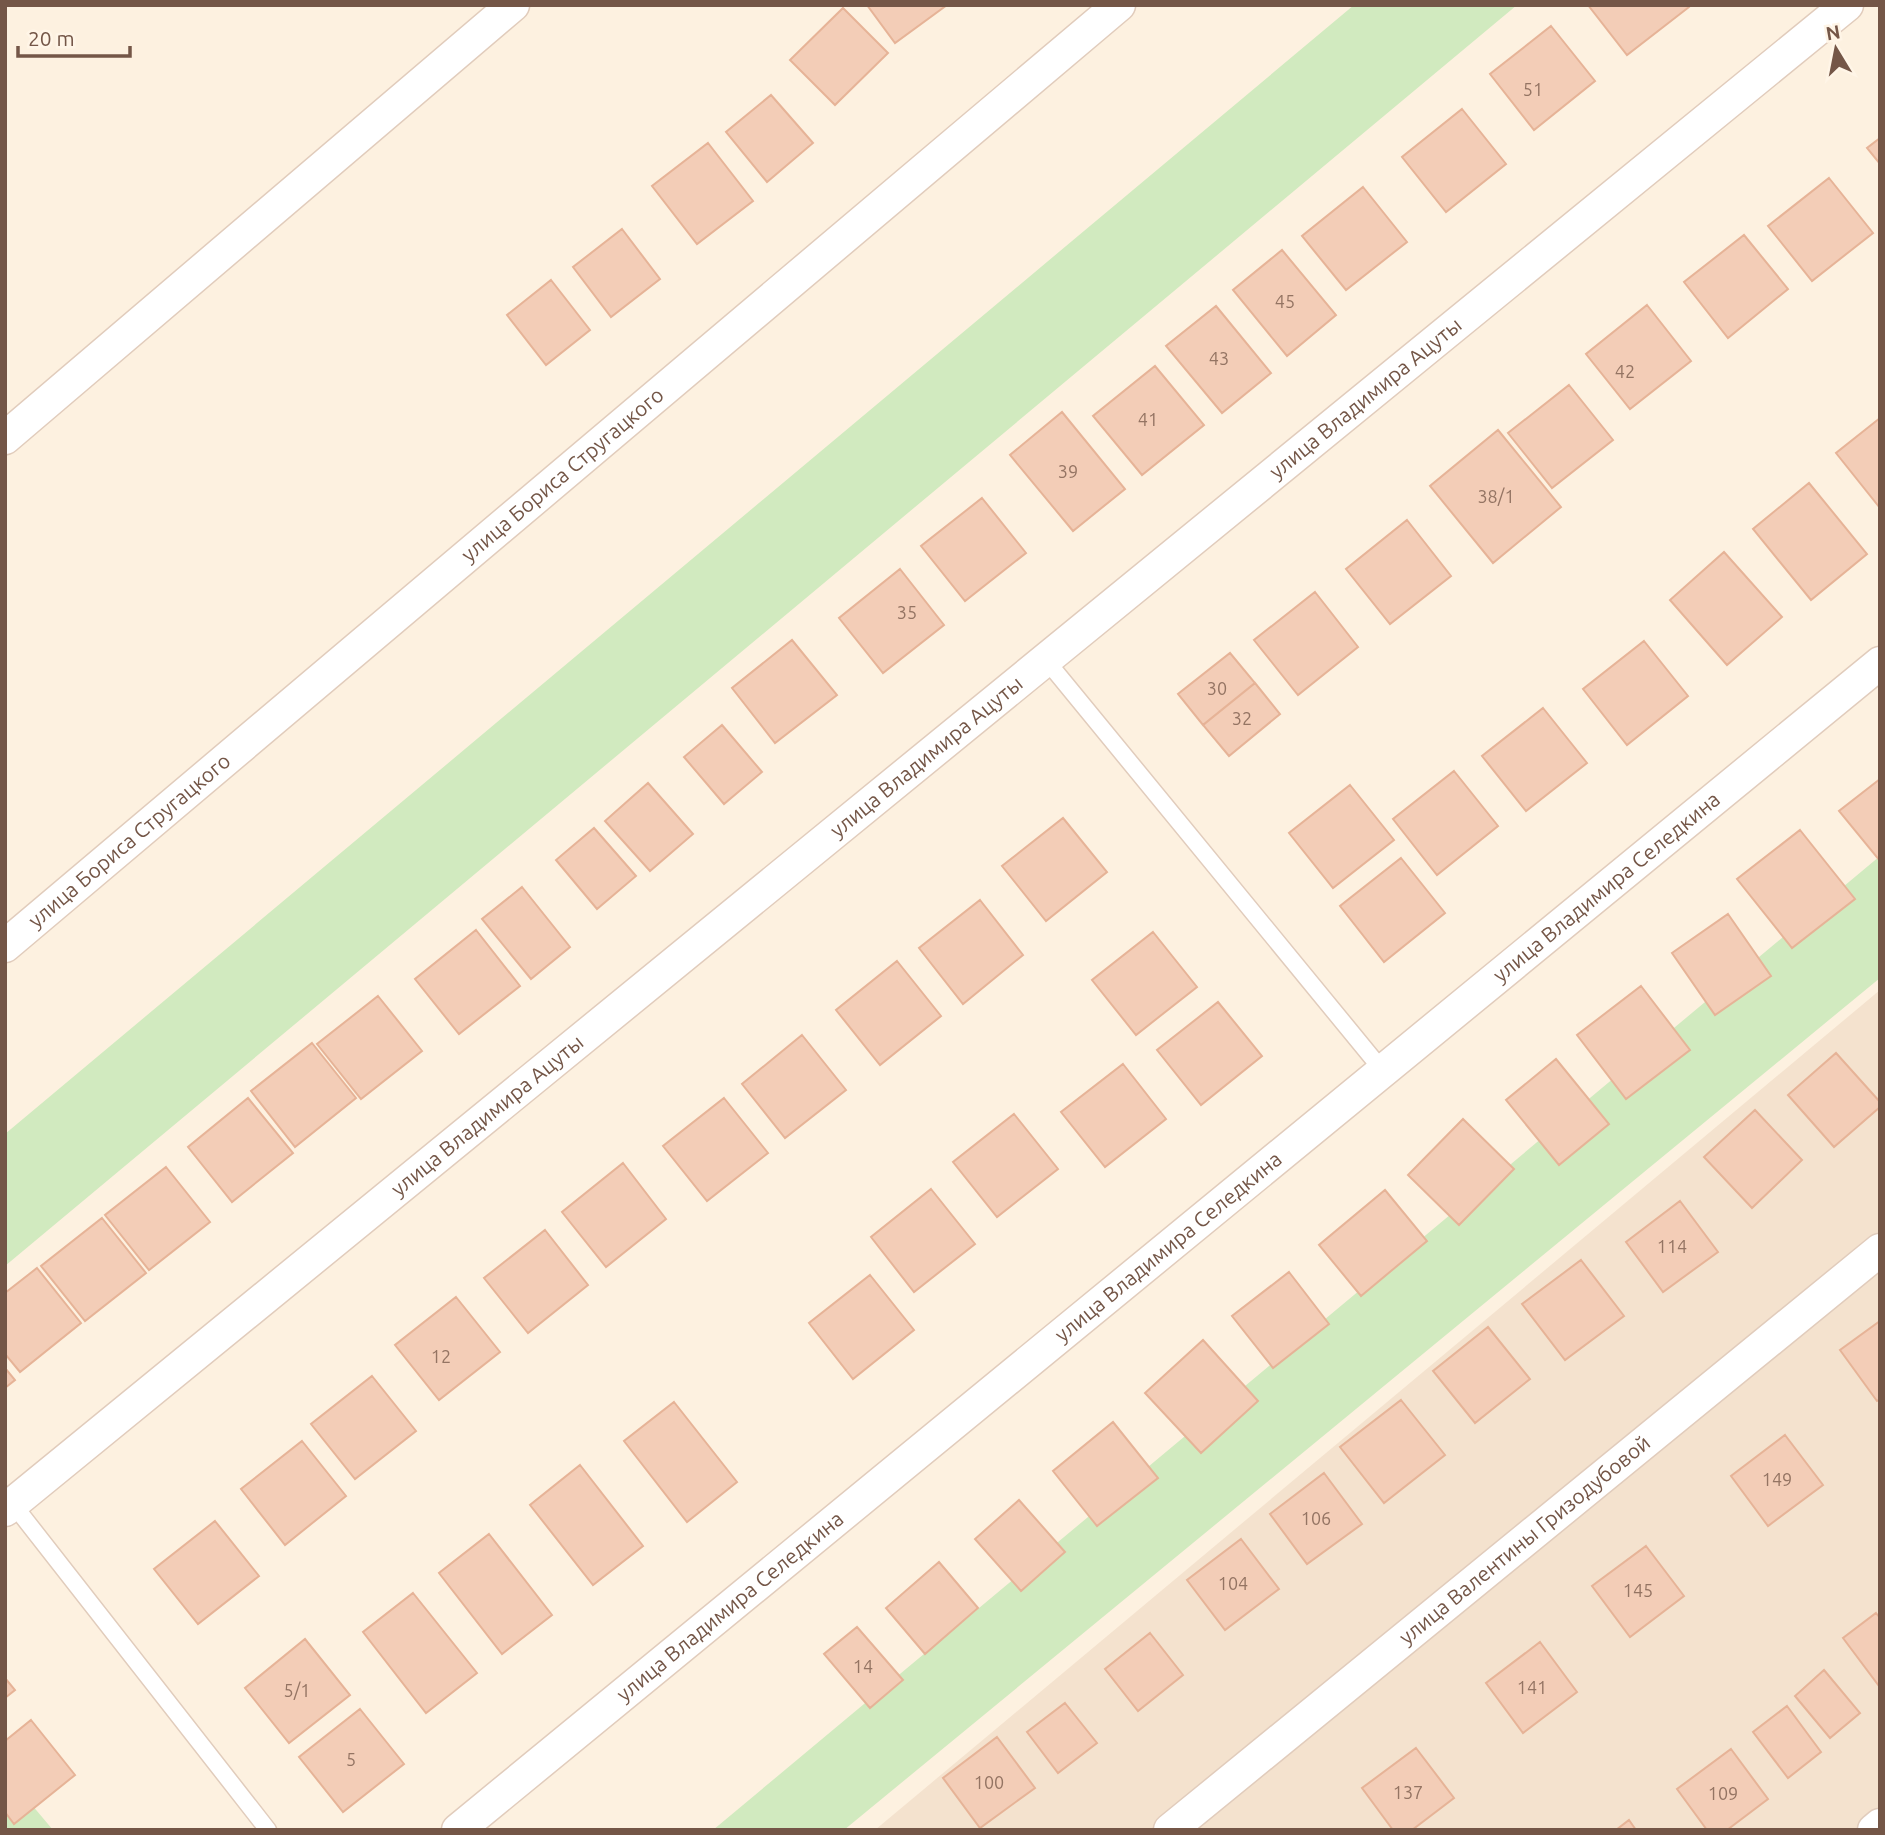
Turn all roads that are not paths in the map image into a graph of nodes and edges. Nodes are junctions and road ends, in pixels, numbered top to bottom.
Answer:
1 (513, 5) edge
2 (1119, 5) edge
3 (1847, 5) edge
4 (5, 438) edge
5 (1046, 660) junction
6 (1880, 663) edge
7 (5, 946) edge
8 (1383, 1071) junction
9 (1880, 1250) edge
10 (9, 1507) edge
11 (1880, 1825) edge
12 (268, 1830) edge
13 (458, 1830) edge
14 (1170, 1830) edge
15 (1874, 1830) edge

1 - 4 street
2 - 7 street, улица Бориса Стругацкого
3 - 5 street, улица Владимира Ацуты
5 - 8 lane
5 - 10 street, улица Владимира Ацуты
6 - 8 street, улица Владимира Селедкина
8 - 13 street, улица Владимира Селедкина
9 - 14 street, улица Валентины Гризодубовой
10 - 12 lane
11 - 15 street

